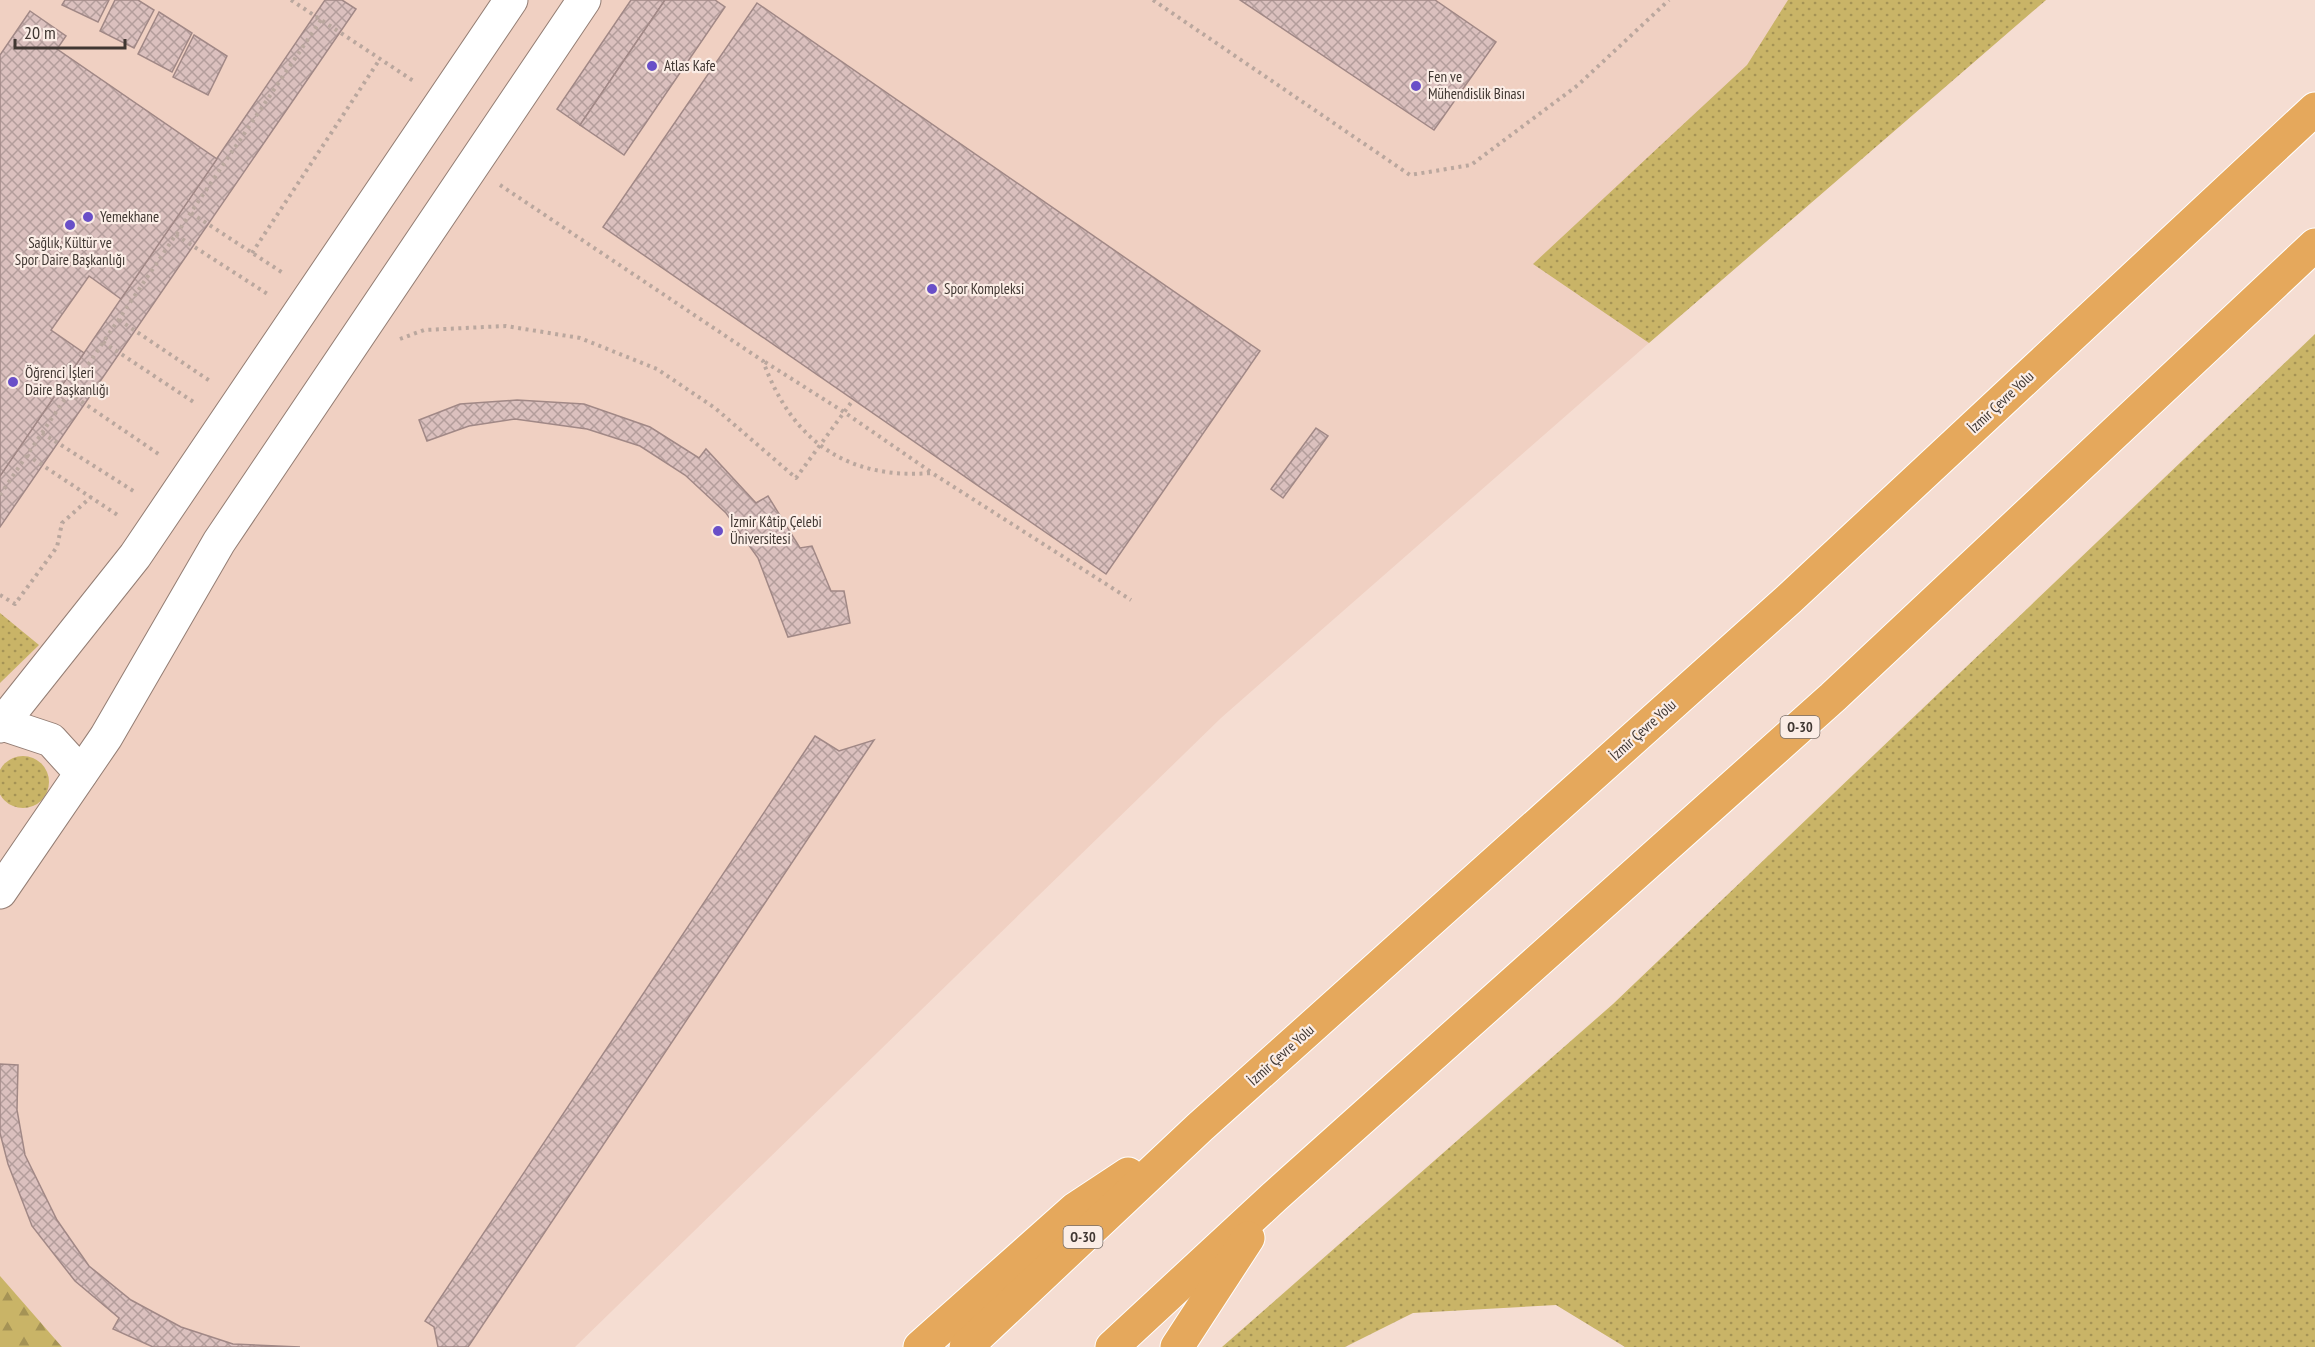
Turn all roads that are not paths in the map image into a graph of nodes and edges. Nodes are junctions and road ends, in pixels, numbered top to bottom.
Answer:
1 (511, 0) edge
2 (584, 0) edge
3 (2315, 109) edge
4 (2315, 245) edge
5 (1, 724) edge
6 (81, 773) junction
7 (2, 877) edge
8 (1200, 1127) junction
9 (1274, 1197) junction
10 (920, 1347) edge
11 (966, 1347) edge
12 (1112, 1347) edge
13 (1177, 1347) edge

1 - 5 street
2 - 6 street
3 - 8 highway, İzmir Çevre Yolu / O-30
4 - 9 highway, O-30
5 - 6 street
6 - 7 street
8 - 10 highway
8 - 11 highway, İzmir Çevre Yolu / O-30
9 - 12 highway, O-30
9 - 13 highway

